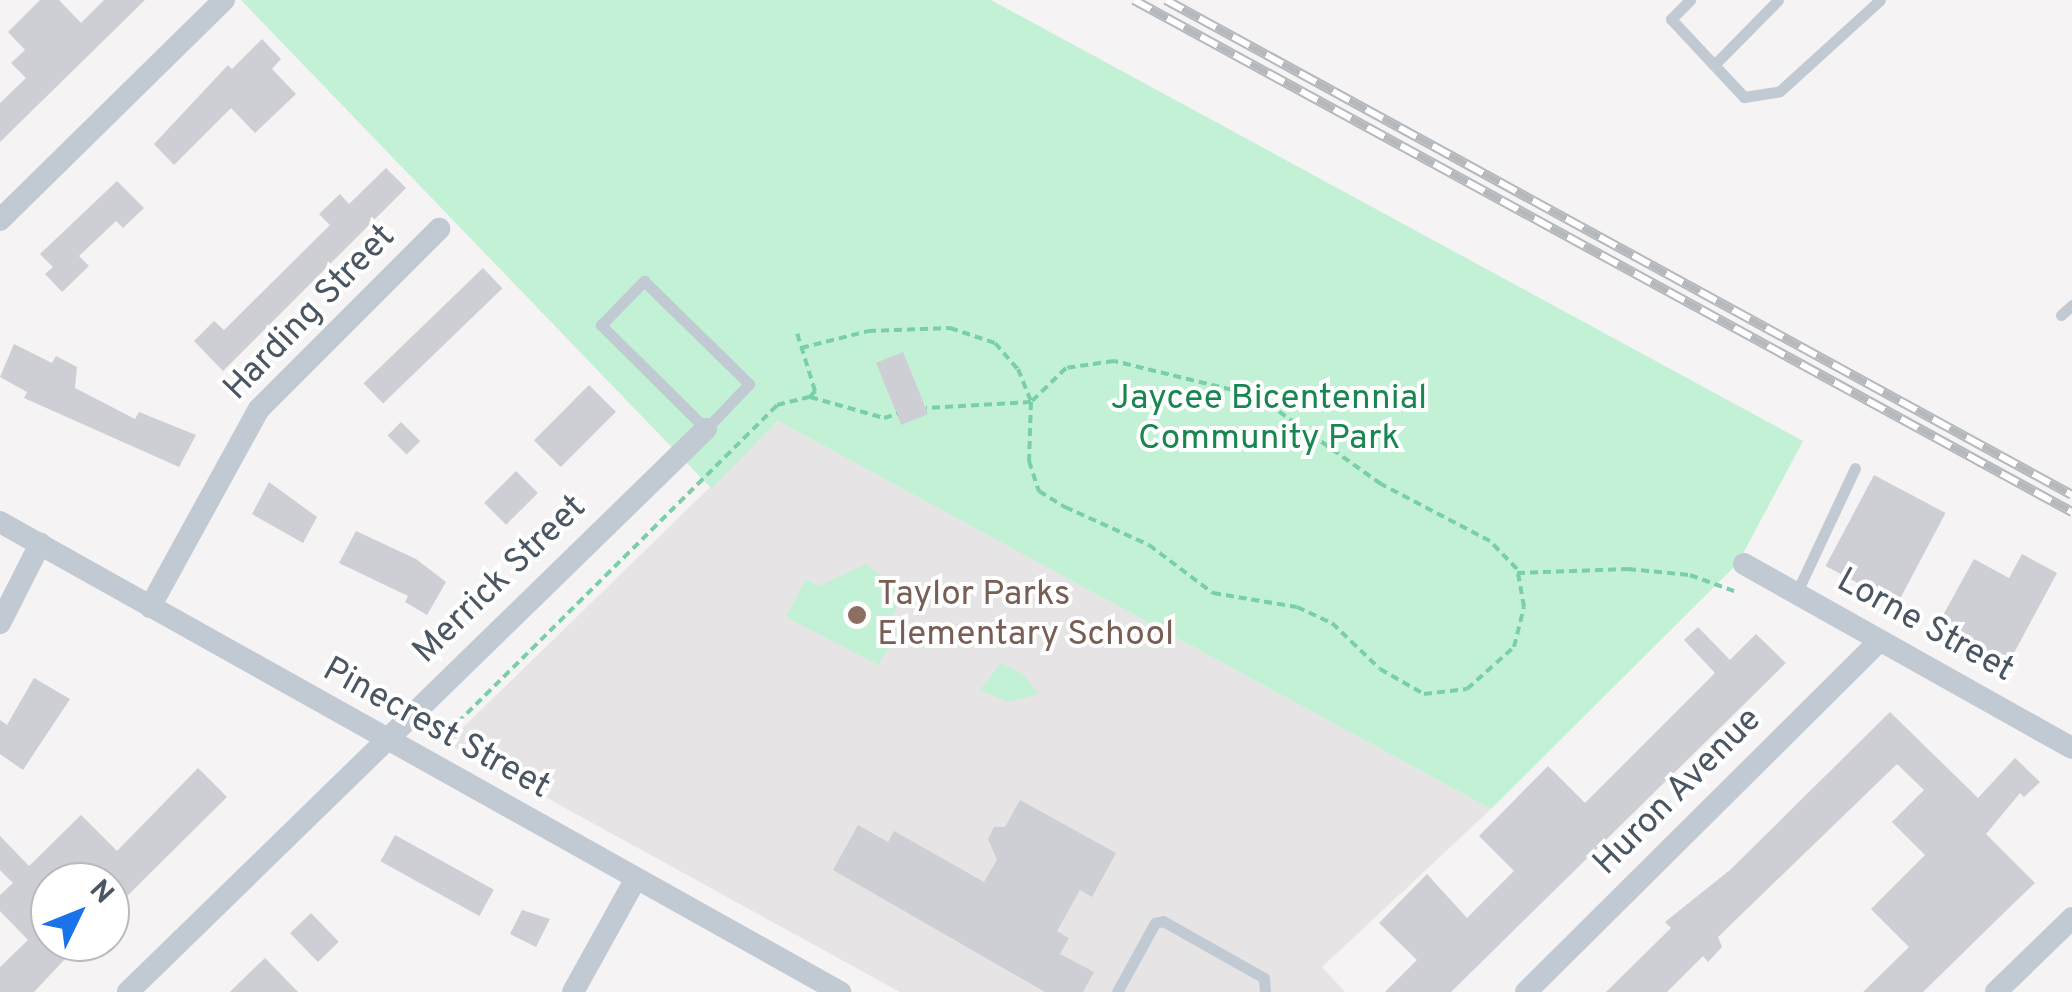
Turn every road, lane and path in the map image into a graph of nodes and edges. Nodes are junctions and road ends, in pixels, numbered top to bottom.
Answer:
1 (224, 0) edge
2 (1690, 0) edge
3 (1778, 0) edge
4 (1880, 0) edge
5 (1714, 65) junction
6 (0, 220) edge
7 (439, 229) dead end
8 (2072, 305) edge
9 (2061, 316) dead end
10 (797, 332) dead end
11 (802, 348) junction
12 (810, 397) junction
13 (1030, 402) junction
14 (926, 408) dead end
15 (897, 414) dead end
16 (706, 428) junction
17 (1855, 468) dead end
18 (0, 522) edge
19 (40, 544) junction
20 (1744, 564) dead end
21 (1518, 574) junction
22 (1734, 590) dead end
23 (1796, 594) junction
24 (150, 607) junction
25 (0, 623) edge
26 (1879, 642) junction
27 (382, 741) junction
28 (2072, 748) edge
29 (421, 762) junction
30 (636, 880) junction
31 (2072, 918) edge
32 (128, 992) edge
33 (573, 992) edge
34 (840, 992) edge
35 (1117, 992) edge
36 (1265, 992) edge
37 (1526, 992) edge
38 (1996, 992) edge

1 - 6 street
2 - 5 lane
3 - 5 lane
4 - 5 lane
7 - 24 street, Harding Street
8 - 9 lane
10 - 11 path
11 - 12 path
11 - 13 path
12 - 15 path
12 - 29 path
13 - 14 path
13 - 21 path
13 - 21 path
16 - 16 lane
16 - 27 street, Merrick Street
17 - 23 lane
18 - 19 street, Pinecrest Street
19 - 24 street, Pinecrest Street
19 - 25 street
20 - 23 street, Lorne Street
21 - 22 path
23 - 26 street, Lorne Street
24 - 27 street, Pinecrest Street
26 - 28 street, Lorne Street
26 - 37 street, Huron Avenue
27 - 29 street, Pinecrest Street
27 - 32 street, Merrick Street
29 - 30 street, Pinecrest Street
30 - 33 street
30 - 34 street, Pinecrest Street
31 - 38 street
35 - 36 lane

